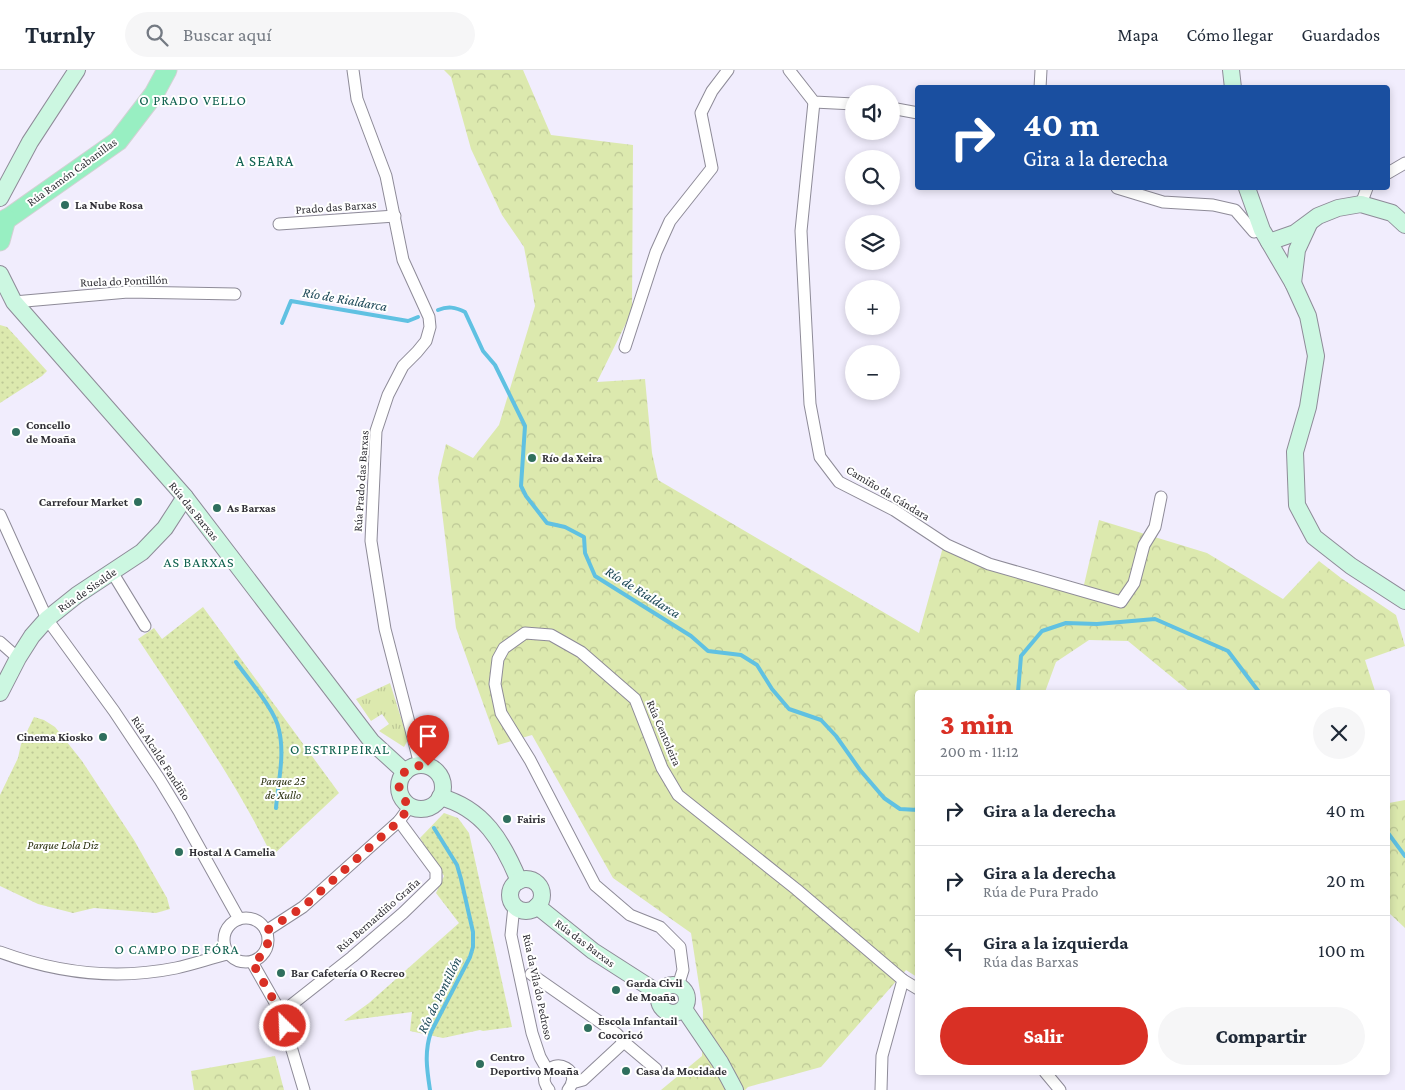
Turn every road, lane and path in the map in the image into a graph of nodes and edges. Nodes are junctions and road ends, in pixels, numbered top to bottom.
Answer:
1 (77, 70) edge
2 (167, 70) edge
3 (353, 70) edge
4 (728, 70) edge
5 (789, 70) edge
6 (1041, 70) edge
7 (1231, 70) edge
8 (1040, 85) edge
9 (1233, 85) edge
10 (814, 102) junction
11 (845, 104) edge
12 (900, 109) edge
13 (915, 112) edge
14 (1405, 163) edge
15 (1390, 172) edge
16 (1124, 190) edge
17 (1248, 190) edge
18 (1366, 190) edge
19 (0, 198) edge
20 (1360, 204) junction
21 (394, 216) junction
22 (3, 222) edge
23 (279, 224) dead end
24 (1405, 225) edge
25 (0, 241) edge
26 (1281, 245) junction
27 (0, 274) edge
28 (235, 294) dead end
29 (7, 300) edge
30 (625, 347) dead end
31 (185, 497) junction
32 (1161, 497) dead end
33 (0, 515) edge
34 (112, 572) junction
35 (1405, 601) edge
36 (48, 619) junction
37 (145, 626) dead end
38 (0, 642) edge
39 (18, 658) junction
40 (0, 693) edge
41 (412, 768) junction
42 (440, 797) junction
43 (410, 806) junction
44 (399, 821) junction
45 (519, 881) junction
46 (514, 906) junction
47 (537, 906) junction
48 (239, 919) junction
49 (266, 931) junction
50 (0, 952) edge
51 (228, 954) junction
52 (252, 962) junction
53 (530, 974) dead end
54 (904, 980) junction
55 (678, 986) junction
56 (915, 986) edge
57 (660, 994) junction
58 (684, 1009) junction
59 (281, 1013) junction
60 (624, 1042) junction
61 (548, 1070) junction
62 (656, 1070) dead end
63 (1048, 1075) edge
64 (570, 1086) edge
65 (304, 1090) edge
66 (549, 1090) edge
67 (735, 1090) edge
68 (882, 1090) edge
69 (1060, 1090) edge

1 - 19 street
2 - 22 main road, Rúa Ramón Cabanillas
3 - 21 street, Rúa Prado das Barxas
4 - 30 street
5 - 10 street
6 - 8 street
7 - 9 street
10 - 11 street
10 - 32 street, Camiño da Gándara
12 - 13 street
14 - 15 street
16 - 26 street
17 - 26 street
18 - 20 street
20 - 24 street
20 - 26 street
21 - 23 street, Prado das Barxas
21 - 41 street, Rúa Prado das Barxas
22 - 25 main road, Rúa Ramón Cabanillas
26 - 35 street
27 - 29 street, Rúa das Barxas
28 - 29 street, Ruela do Pontillón
29 - 31 street, Rúa das Barxas
31 - 34 street, Rúa de Sisalde
31 - 41 street, Rúa das Barxas
33 - 36 street, Rúa Alcalde Fandiño
34 - 36 street, Rúa de Sisalde
34 - 37 street
36 - 39 street, Rúa de Sisalde
36 - 48 street, Rúa Alcalde Fandiño
38 - 39 street
39 - 40 street, Rúa de Sisalde
41 - 42 street, Rúa das Barxas
41 - 43 street
42 - 43 street
42 - 45 street
43 - 44 street
44 - 49 street
44 - 59 street, Rúa Bernardiño Graña
45 - 46 street
45 - 47 street
46 - 47 street
46 - 61 street, Rúa da Vila do Pedroso
47 - 57 street, Rúa das Barxas
48 - 49 street
48 - 51 street
49 - 52 street
50 - 51 street
51 - 52 street
52 - 59 street
53 - 60 street
54 - 55 street, Rúa Centoleira
54 - 56 street, Rúa Centoleira
54 - 68 street
55 - 57 street
55 - 58 street
57 - 58 street, Rúa das Barxas
58 - 67 street
59 - 65 street
60 - 62 street
60 - 64 street
61 - 64 street
61 - 66 street, Rúa da Vila do Pedroso
63 - 69 street

